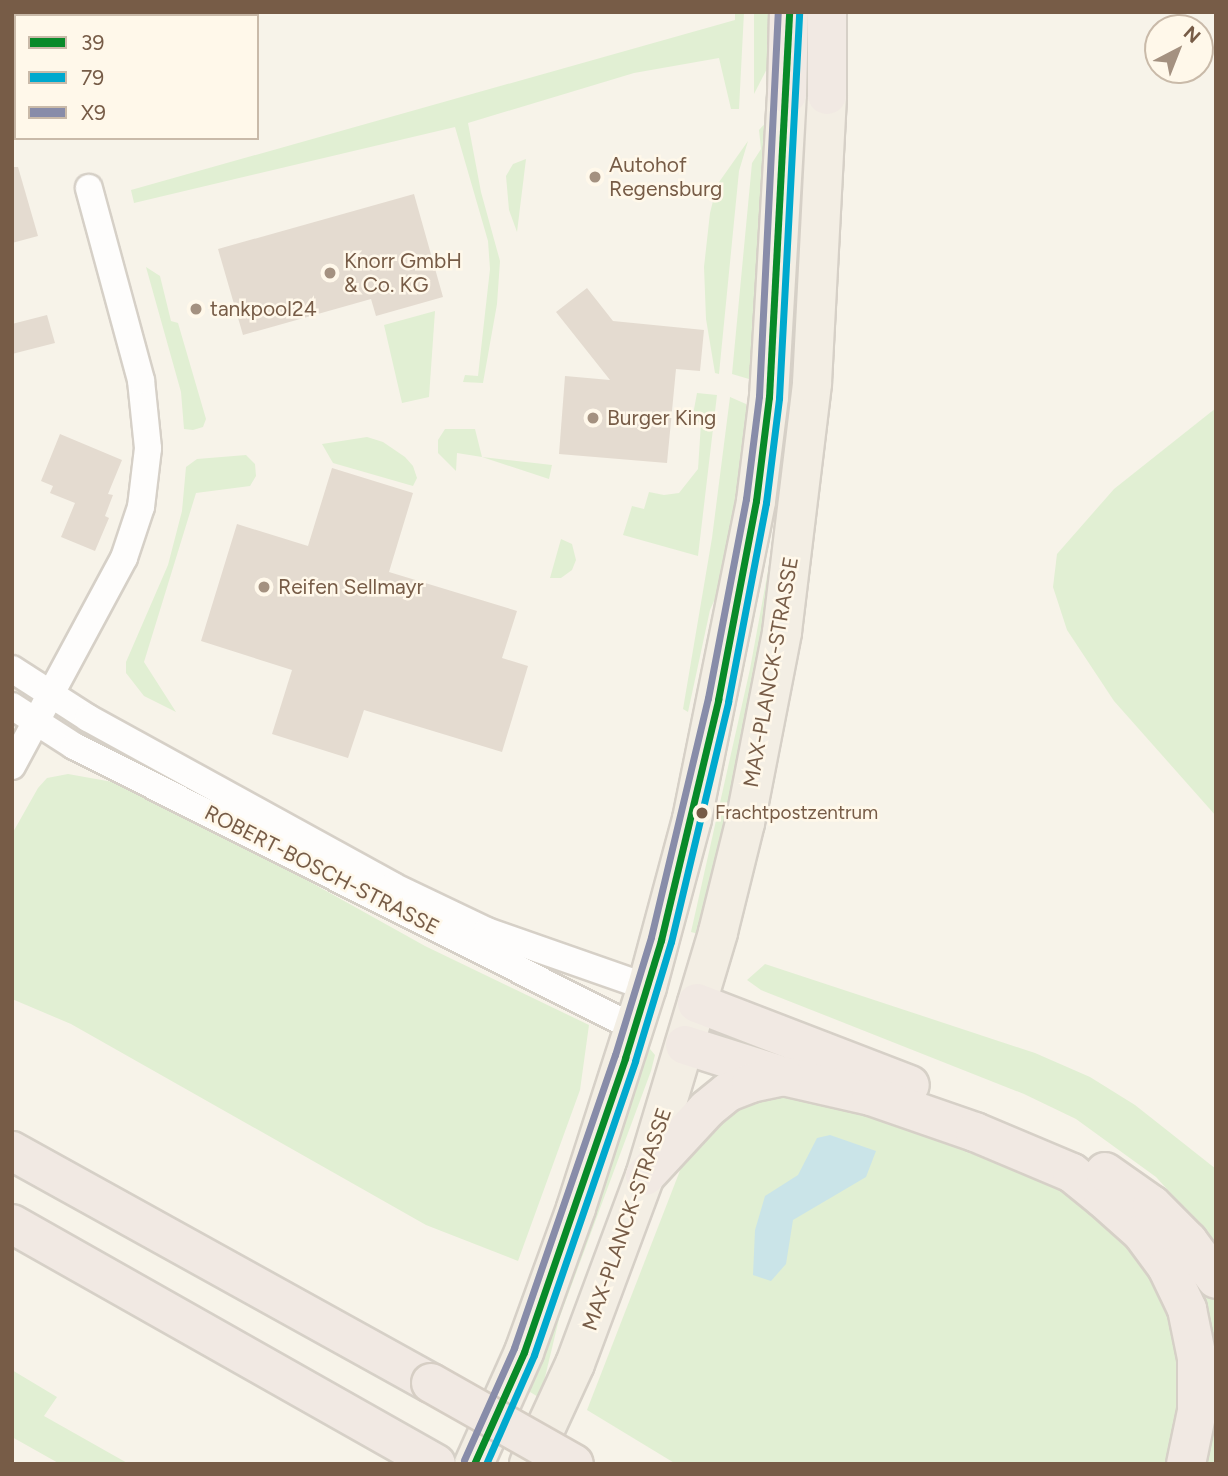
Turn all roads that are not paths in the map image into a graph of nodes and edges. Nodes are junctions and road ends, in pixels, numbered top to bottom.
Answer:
1 (789, 12) edge
2 (827, 12) edge
3 (787, 94) joint
4 (827, 95) joint
5 (89, 188) dead end
6 (12, 669) edge
7 (12, 706) edge
8 (44, 709) junction
9 (12, 766) edge
10 (648, 987) junction
11 (698, 1003) junction
12 (635, 1028) junction
13 (685, 1045) junction
14 (783, 1076) junction
15 (12, 1150) edge
16 (645, 1176) junction
17 (12, 1224) edge
18 (1216, 1279) edge
19 (428, 1459) edge
20 (474, 1464) edge
21 (529, 1464) edge
22 (574, 1464) edge
23 (1186, 1464) edge

1 - 3 highway
2 - 4 highway, MAX-PLANCK-STRASSE
3 - 10 main road
4 - 11 main road, MAX-PLANCK-STRASSE
5 - 8 street
6 - 8 street, ROBERT-BOSCH-STRASSE
7 - 8 street, ROBERT-BOSCH-STRASSE
8 - 9 street
8 - 10 street, ROBERT-BOSCH-STRASSE
8 - 12 street, ROBERT-BOSCH-STRASSE
10 - 11 main road
10 - 12 main road
11 - 13 main road, MAX-PLANCK-STRASSE
11 - 18 highway
12 - 13 main road
12 - 20 main road
13 - 14 highway
13 - 16 main road, MAX-PLANCK-STRASSE
14 - 16 highway
14 - 23 highway
15 - 22 highway, bridge
16 - 21 main road, MAX-PLANCK-STRASSE
17 - 19 highway

